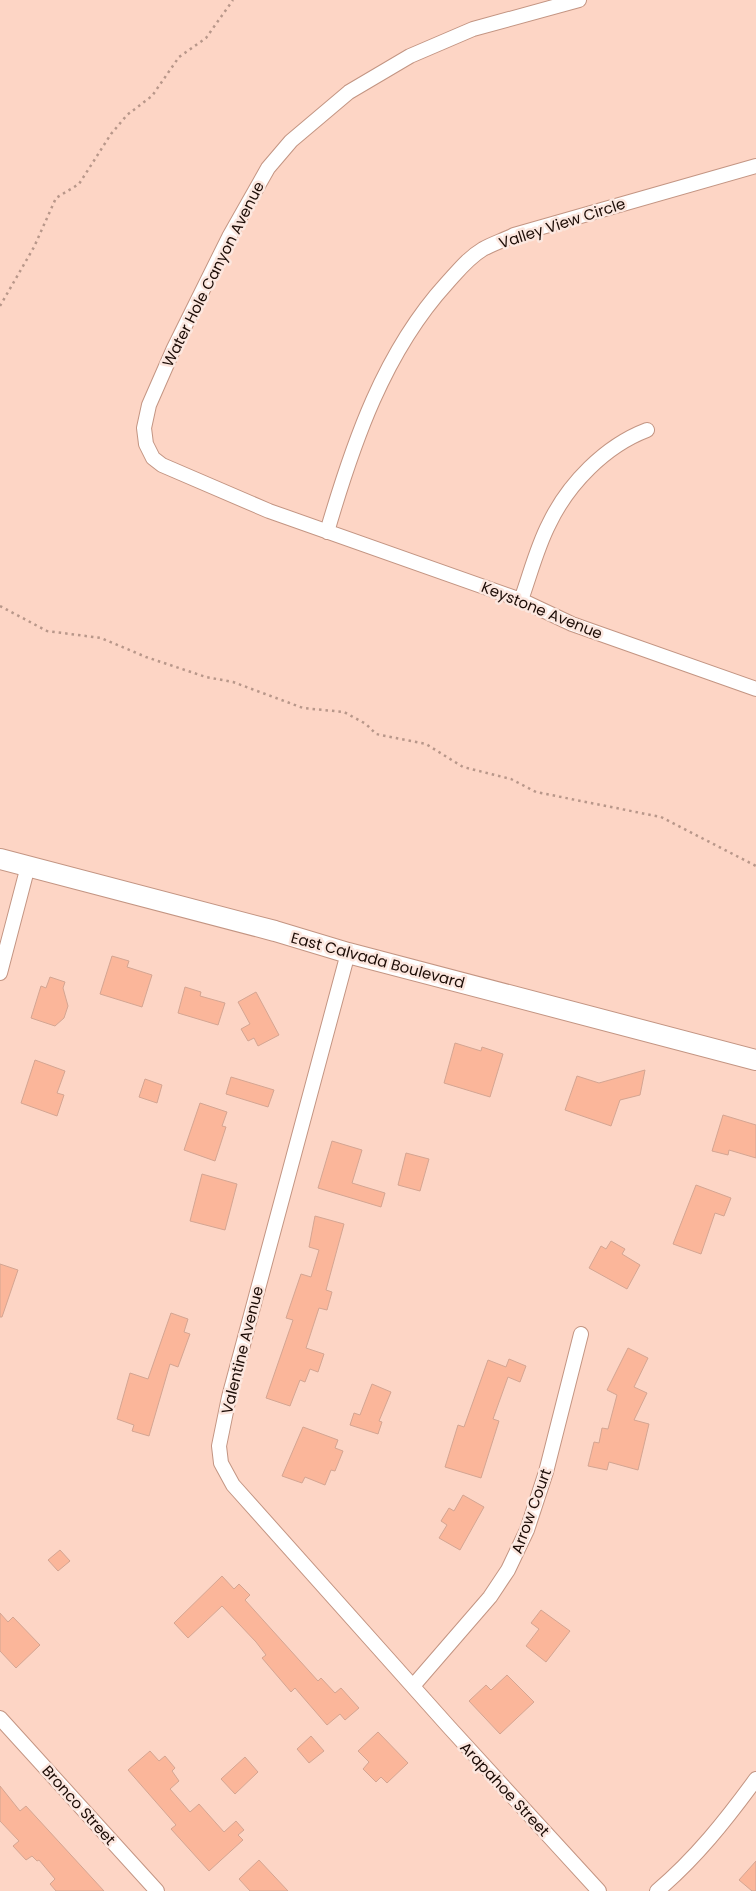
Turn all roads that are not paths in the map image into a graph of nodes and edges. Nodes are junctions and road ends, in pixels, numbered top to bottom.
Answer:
1 (579, 0) edge
2 (756, 166) edge
3 (647, 430) dead end
4 (327, 532) junction
5 (521, 600) junction
6 (756, 689) edge
7 (0, 859) edge
8 (28, 866) junction
9 (348, 953) junction
10 (0, 973) edge
11 (756, 1060) edge
12 (581, 1334) dead end
13 (413, 1686) junction
14 (0, 1718) edge
15 (756, 1779) edge
16 (157, 1891) edge
17 (599, 1891) edge
18 (657, 1891) edge

1 - 4 street, Water Hole Canyon Avenue
2 - 4 street, Valley View Circle
3 - 5 street
4 - 5 street, Keystone Avenue
5 - 6 street, Keystone Avenue
7 - 8 main road, East Calvada Boulevard
8 - 9 main road, East Calvada Boulevard
8 - 10 street
9 - 11 main road, East Calvada Boulevard
9 - 13 street, Valentine Avenue
12 - 13 street, Arrow Court
13 - 17 street, Arapahoe Street
14 - 16 street, Bronco Street
15 - 18 street

